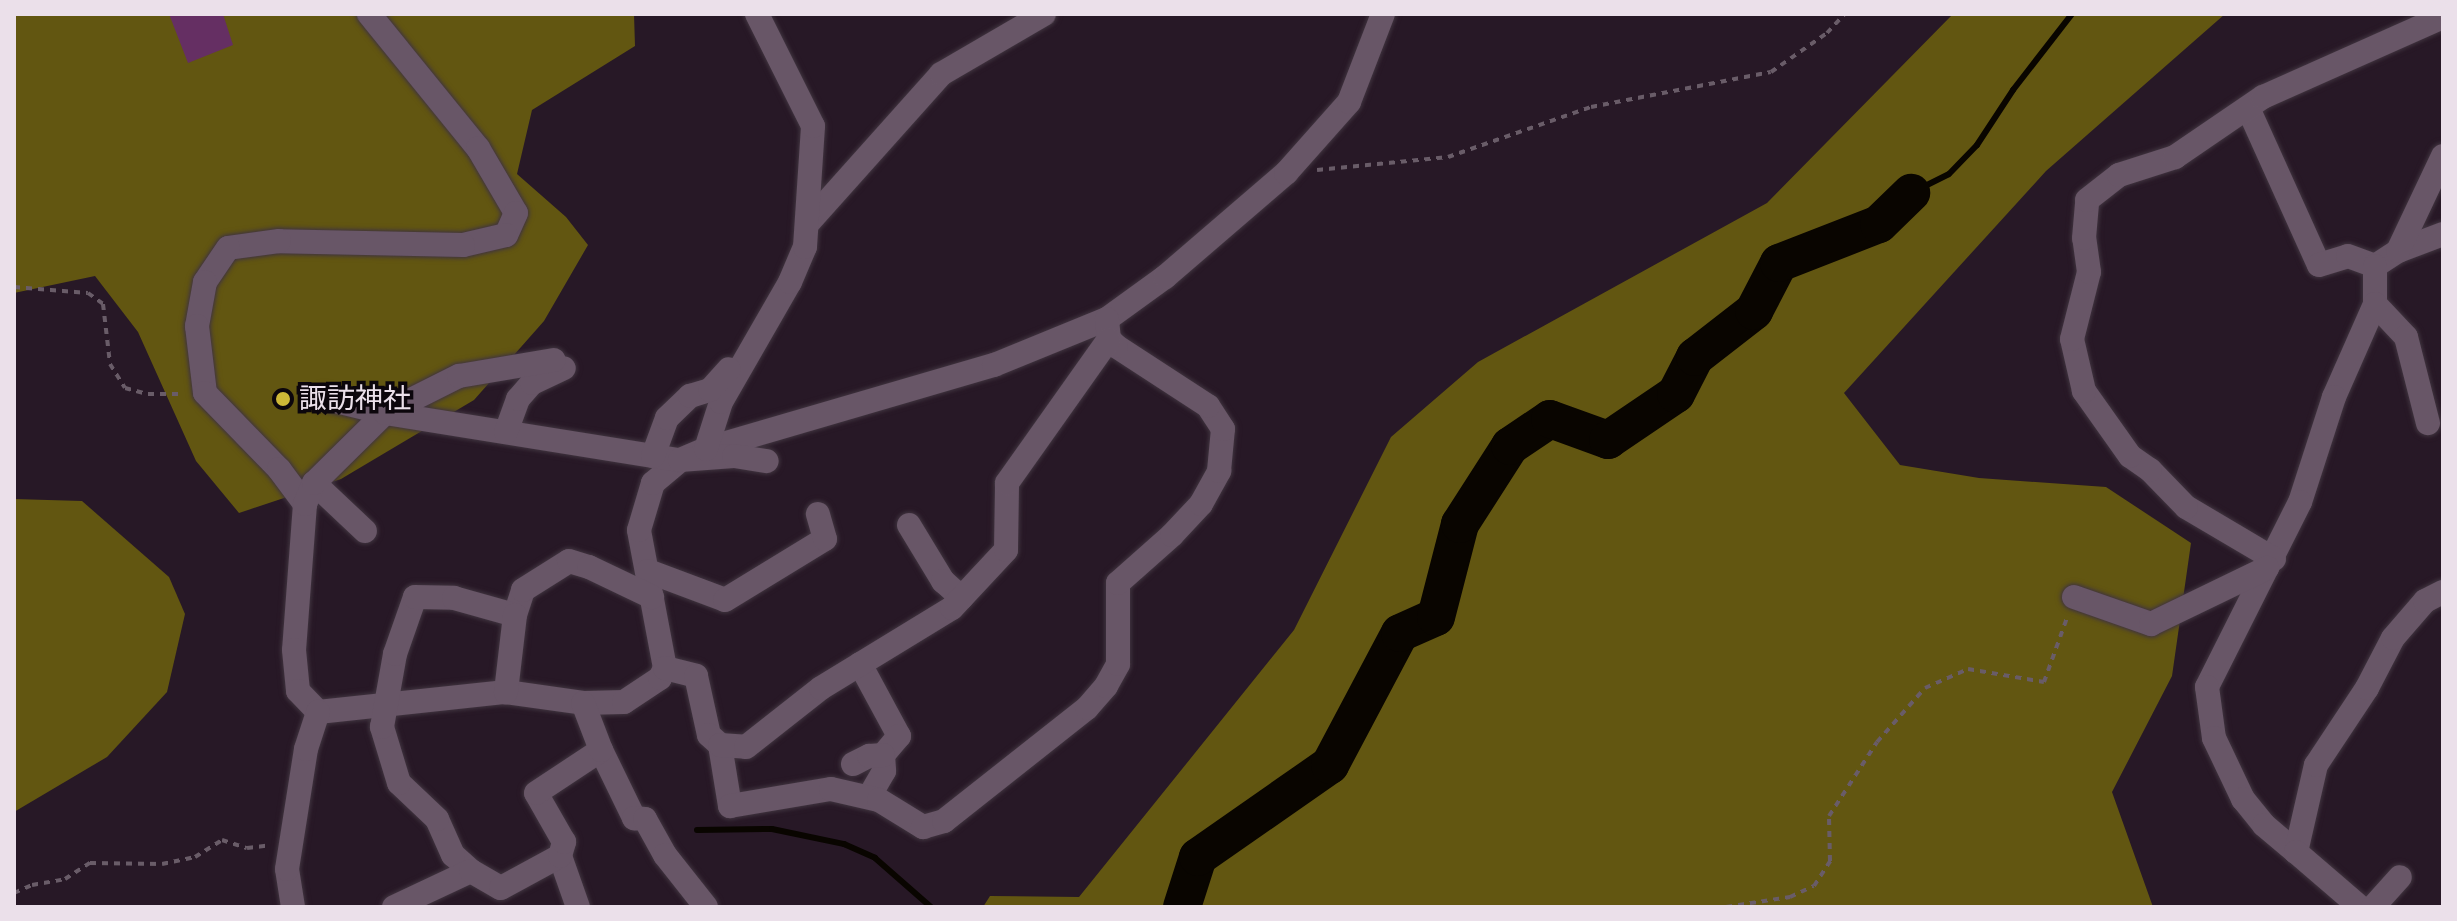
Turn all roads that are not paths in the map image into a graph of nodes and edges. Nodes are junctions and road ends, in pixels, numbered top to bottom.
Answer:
1 (369, 14) edge
2 (757, 14) edge
3 (1044, 14) edge
4 (1383, 14) edge
5 (2443, 17) edge
6 (2248, 108) junction
7 (2443, 156) edge
8 (808, 223) junction
9 (2443, 234) edge
10 (2398, 251) junction
11 (2375, 266) junction
12 (2375, 304) junction
13 (1108, 329) junction
14 (751, 344) junction
15 (324, 398) dead end
16 (385, 413) junction
17 (2428, 423) dead end
18 (506, 432) junction
19 (706, 449) junction
20 (653, 456) junction
21 (680, 460) junction
22 (767, 461) dead end
23 (310, 494) junction
24 (818, 514) dead end
25 (909, 525) dead end
26 (365, 531) dead end
27 (2270, 564) junction
28 (648, 571) junction
29 (2443, 592) edge
30 (652, 597) junction
31 (2074, 597) road end
32 (962, 598) junction
33 (515, 615) junction
34 (860, 664) junction
35 (665, 668) junction
36 (506, 692) junction
37 (583, 703) junction
38 (386, 705) junction
39 (318, 712) junction
40 (720, 745) junction
41 (601, 750) junction
42 (883, 755) junction
43 (853, 764) dead end
44 (869, 797) junction
45 (2296, 852) junction
46 (560, 856) junction
47 (471, 871) junction
48 (2400, 877) dead end
49 (705, 903) edge
50 (293, 907) edge
51 (394, 907) edge
52 (578, 907) edge
53 (2360, 907) edge
54 (2373, 907) edge

1 - 23 street
2 - 8 street
3 - 8 street
4 - 13 street
5 - 6 street
6 - 11 street
6 - 27 street
7 - 10 street
8 - 14 street
9 - 10 street
10 - 11 street
11 - 12 street
12 - 17 street
12 - 27 street
13 - 19 street
13 - 32 street
13 - 44 street
14 - 19 street
14 - 20 street
15 - 16 street
16 - 18 street
16 - 18 street
16 - 23 street
18 - 20 street
19 - 21 street
20 - 21 street
21 - 22 street
21 - 28 street
23 - 26 street
23 - 39 street
24 - 28 street
25 - 32 street
27 - 31 street
27 - 45 street
28 - 30 street
29 - 45 street
30 - 33 street
30 - 35 street
32 - 34 street
33 - 36 street
33 - 38 street
34 - 40 street
34 - 42 street
35 - 37 street
35 - 40 street
36 - 37 street
36 - 38 street
37 - 41 street
38 - 39 street
38 - 47 street
39 - 50 street
40 - 44 street
41 - 46 street
41 - 49 street
42 - 43 street
42 - 44 street
45 - 53 street
46 - 47 street
46 - 52 street
47 - 51 street
48 - 54 street

